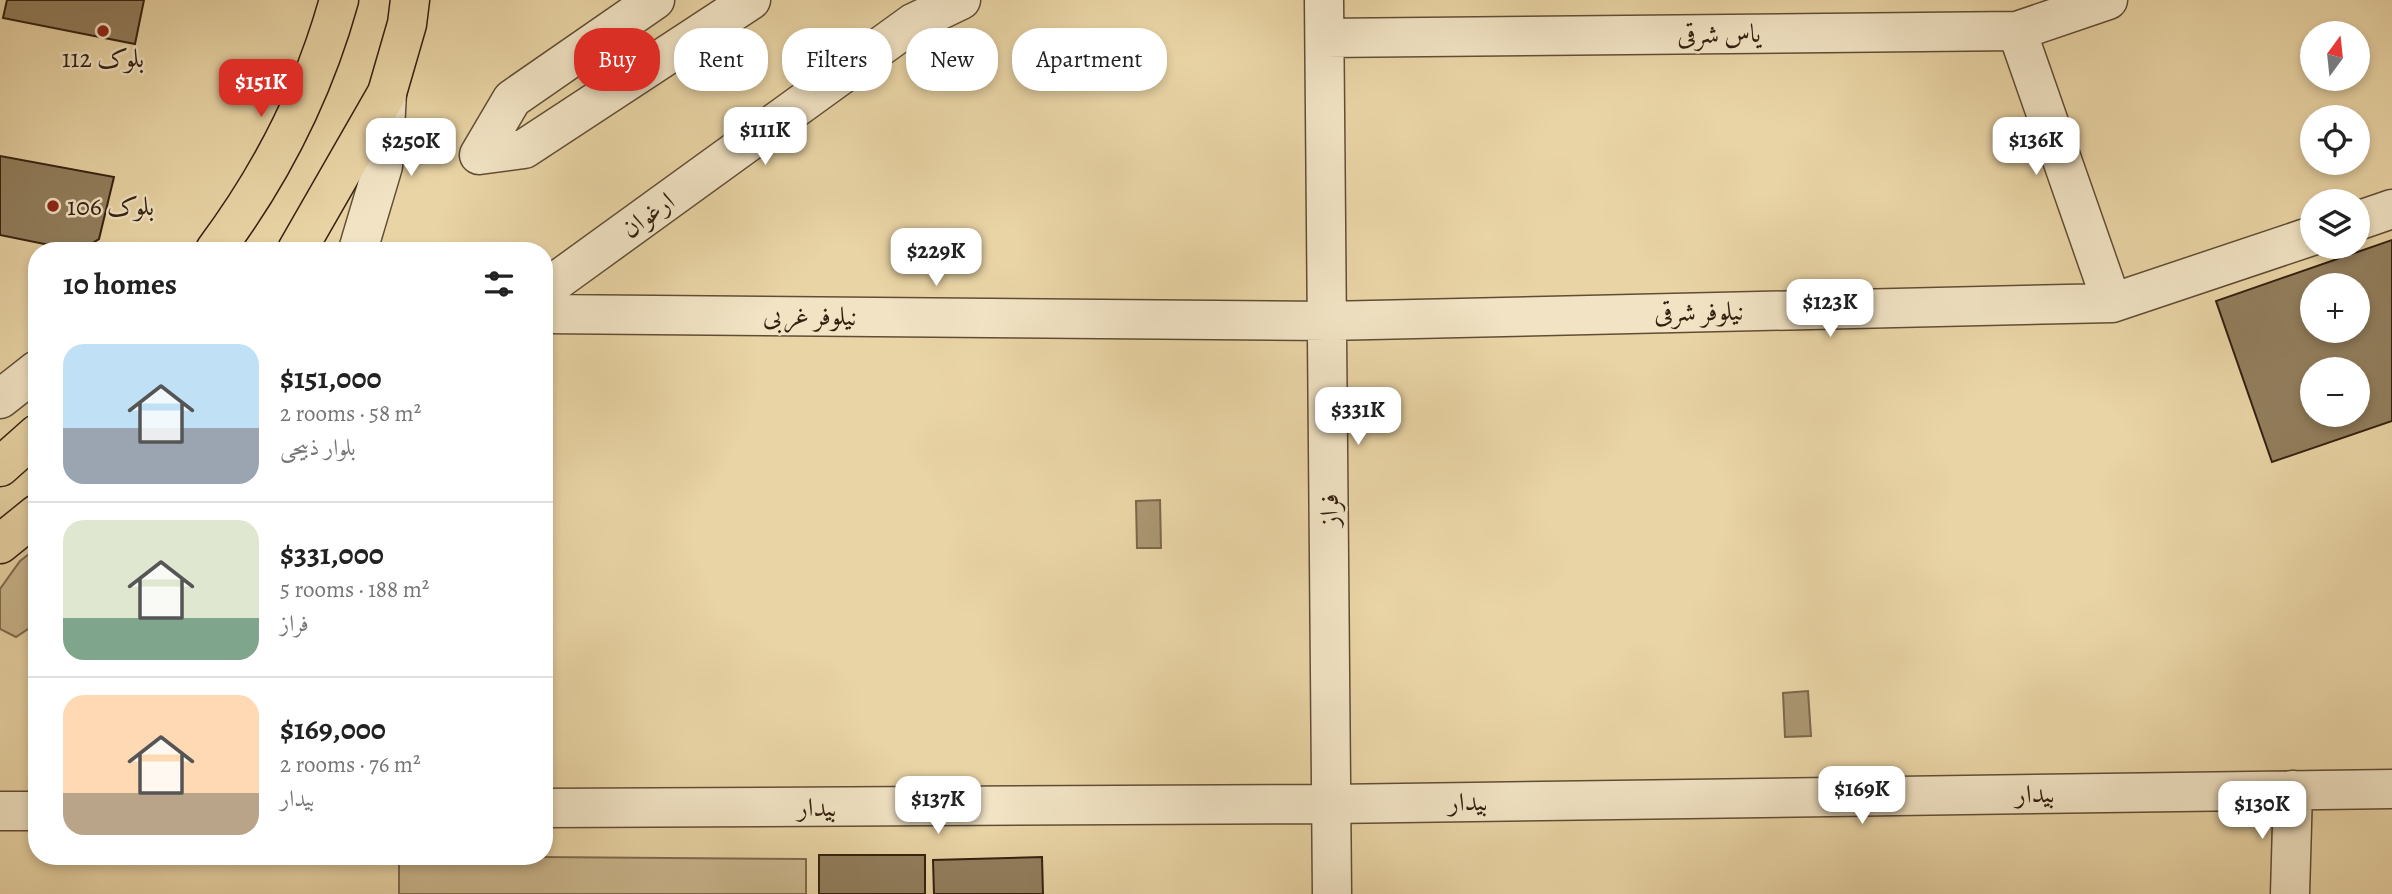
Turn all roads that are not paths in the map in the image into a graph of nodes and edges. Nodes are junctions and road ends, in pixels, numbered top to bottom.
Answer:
1 (339, 0) edge
2 (411, 0) edge
3 (655, 0) edge
4 (751, 0) edge
5 (961, 0) edge
6 (1324, 0) edge
7 (2108, 0) edge
8 (2017, 31) junction
9 (1325, 38) junction
10 (387, 93) junction
11 (2392, 209) edge
12 (2370, 217) edge
13 (2300, 240) edge
14 (221, 242) edge
15 (302, 242) edge
16 (360, 242) edge
17 (553, 283) edge
18 (2112, 303) junction
19 (553, 314) edge
20 (1327, 321) junction
21 (28, 377) edge
22 (0, 399) edge
23 (28, 442) edge
24 (0, 467) edge
25 (28, 521) edge
26 (0, 544) edge
27 (2392, 789) edge
28 (2293, 790) junction
29 (1331, 804) junction
30 (553, 808) edge
31 (1332, 894) edge
32 (2290, 894) edge

1 - 14 main road
2 - 10 main road
3 - 4 street
5 - 17 street, ارغوان
6 - 9 street, فراز
7 - 8 street, یاس شرقی
8 - 9 street, یاس شرقی
8 - 18 street
9 - 20 street, فراز
10 - 15 main road
10 - 16 street
11 - 12 street
13 - 18 street, نیلوفر شرقی
18 - 20 street, نیلوفر شرقی
19 - 20 street, نیلوفر غربی
20 - 29 street, فراز
21 - 22 street
23 - 24 main road
25 - 26 main road
27 - 28 street, بیدار
28 - 29 street, بیدار
28 - 32 street
29 - 30 street, بیدار
29 - 31 street, فراز

